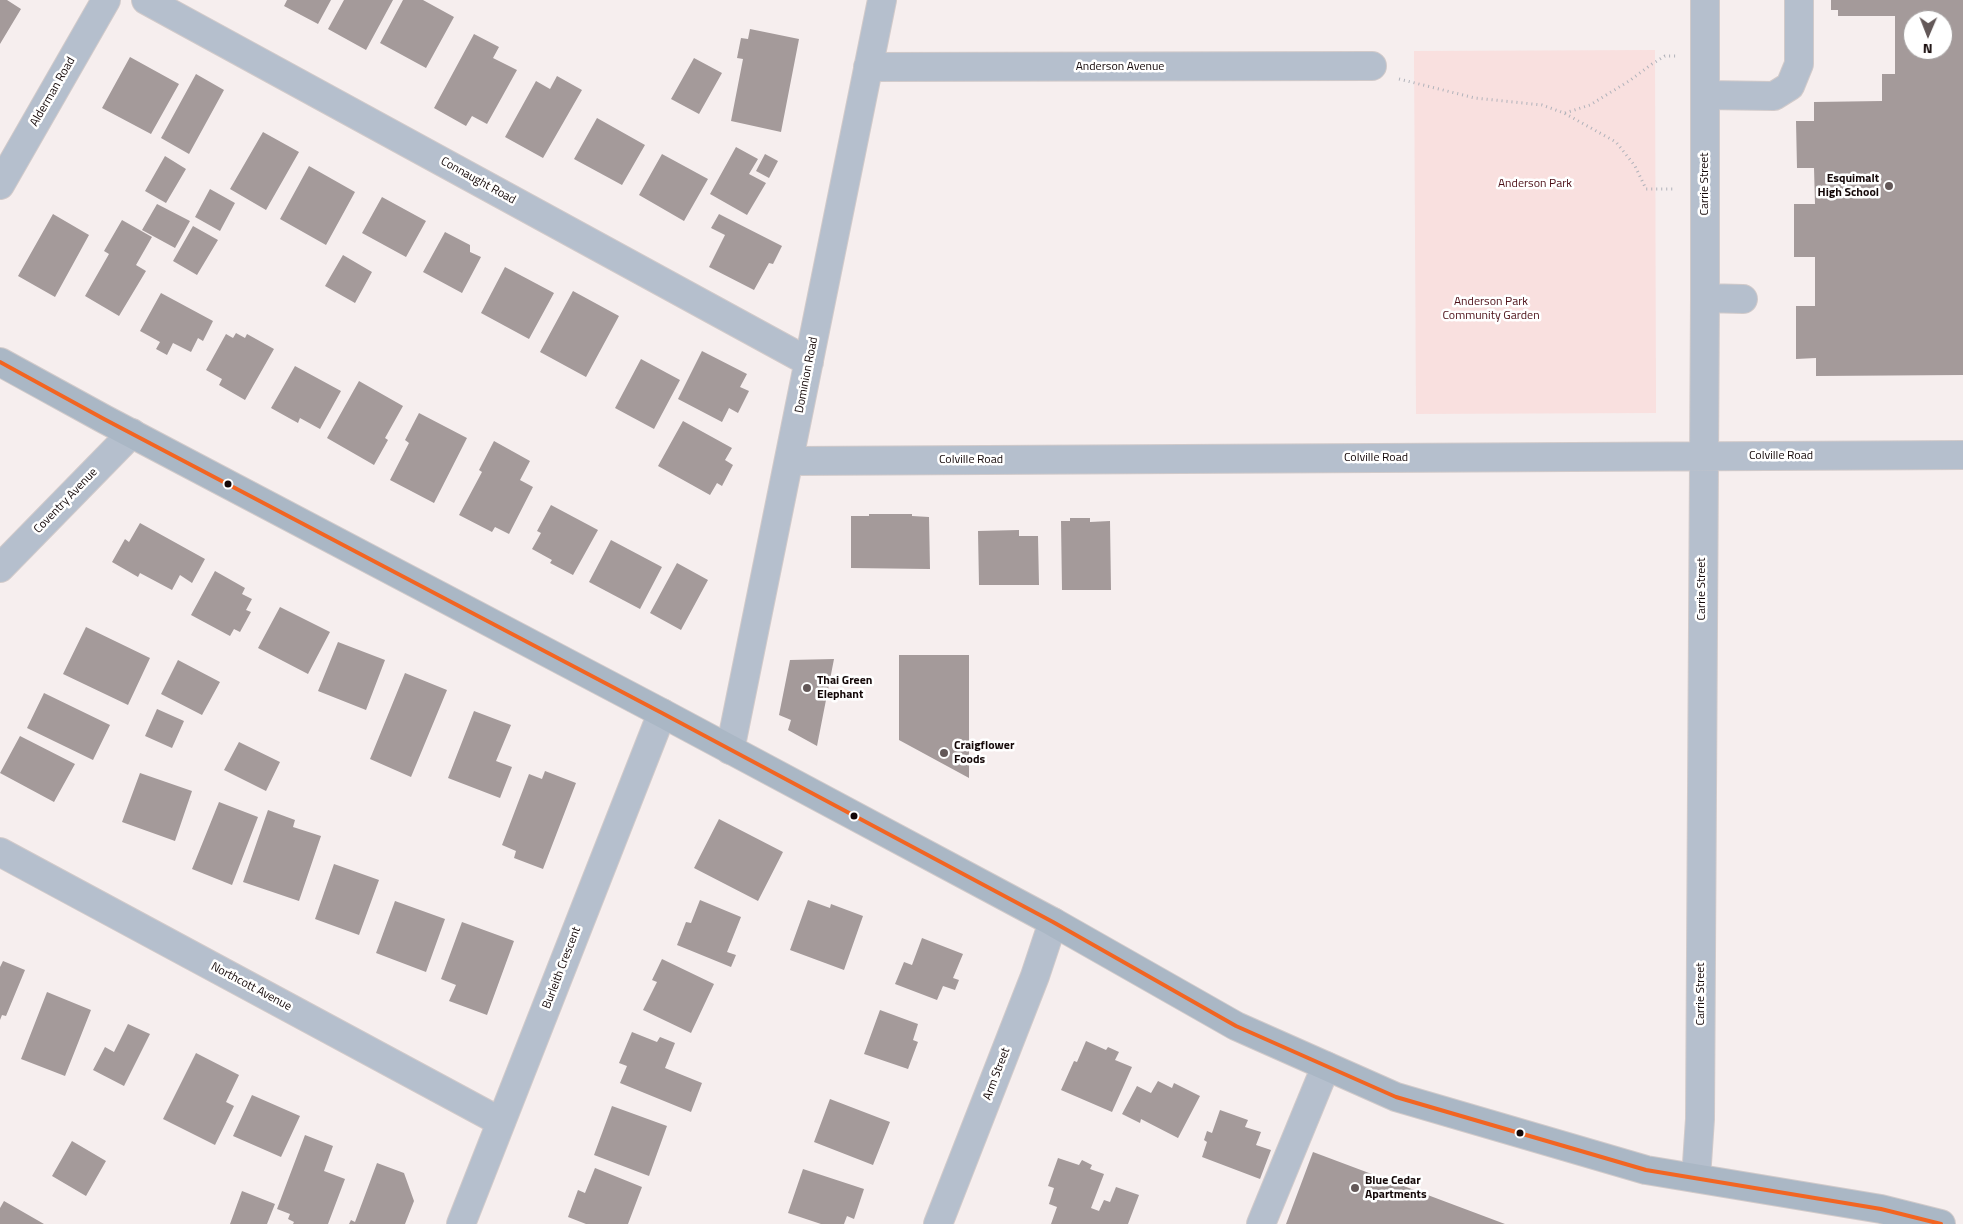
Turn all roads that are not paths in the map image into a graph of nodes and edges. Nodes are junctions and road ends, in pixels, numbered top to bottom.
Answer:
1 (106, 0) edge
2 (146, 0) edge
3 (882, 0) edge
4 (1704, 0) edge
5 (1799, 0) edge
6 (1372, 66) road end
7 (868, 67) junction
8 (1705, 96) junction
9 (0, 185) edge
10 (1706, 298) junction
11 (1743, 299) dead end
12 (0, 362) edge
13 (809, 362) junction
14 (132, 434) junction
15 (1963, 455) edge
16 (1703, 457) junction
17 (790, 461) junction
18 (0, 568) edge
19 (662, 713) junction
20 (730, 750) junction
21 (0, 852) edge
22 (1053, 922) junction
23 (1326, 1066) junction
24 (502, 1122) junction
25 (1696, 1178) junction
26 (462, 1224) edge
27 (938, 1224) edge
28 (1261, 1224) edge
29 (1941, 1224) edge

1 - 9 street, Alderman Road
2 - 13 street, Connaught Road
3 - 7 street, Dominion Road
4 - 8 street, Carrie Street
5 - 8 street
6 - 7 street, Anderson Avenue
7 - 13 street, Dominion Road
8 - 10 street, Carrie Street
10 - 11 street
10 - 16 street, Carrie Street
12 - 14 main road
13 - 17 street, Dominion Road
14 - 18 street, Coventry Avenue
14 - 19 main road
15 - 16 street, Colville Road
16 - 17 street, Colville Road
16 - 25 street, Carrie Street
17 - 20 street, Dominion Road
19 - 20 main road
19 - 24 street, Burleith Crescent
20 - 22 main road
21 - 24 street, Northcott Avenue
22 - 23 main road
22 - 27 street, Arm Street
23 - 25 main road
23 - 28 street
24 - 26 street, Burleith Crescent
25 - 29 main road

